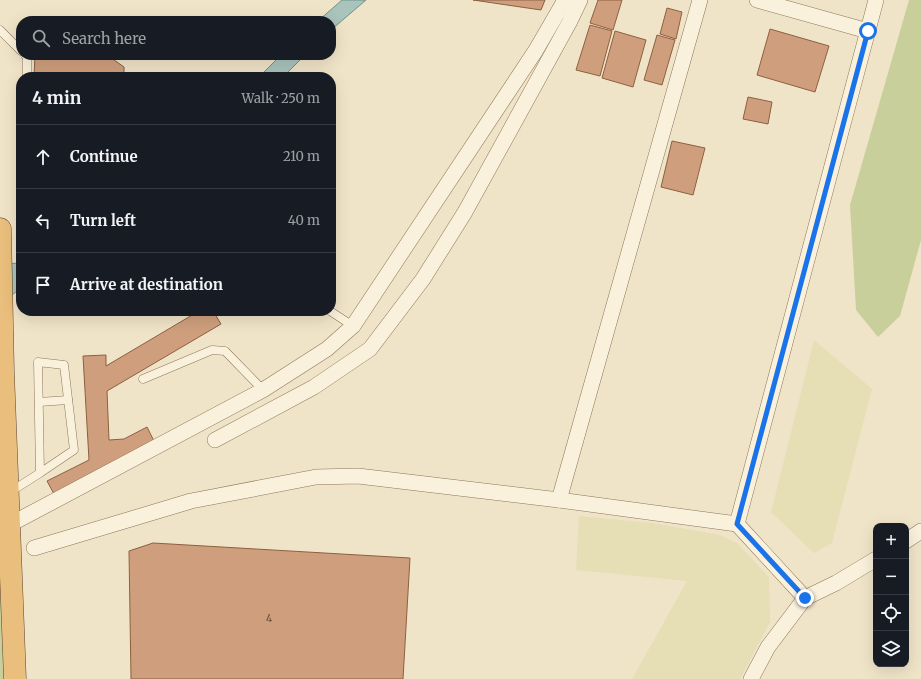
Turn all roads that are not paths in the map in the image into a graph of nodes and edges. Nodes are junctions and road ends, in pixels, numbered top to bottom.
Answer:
1 (565, 0) edge
2 (580, 0) edge
3 (700, 0) edge
4 (757, 0) edge
5 (876, 0) edge
6 (0, 30) edge
7 (868, 31) junction
8 (16, 46) edge
9 (27, 60) edge
10 (28, 72) edge
11 (0, 229) edge
12 (336, 315) edge
13 (353, 326) junction
14 (143, 379) dead end
15 (263, 390) junction
16 (68, 400) junction
17 (39, 402) junction
18 (214, 440) dead end
19 (40, 473) junction
20 (8, 494) junction
21 (559, 500) junction
22 (737, 524) junction
23 (9, 525) junction
24 (921, 531) edge
25 (909, 538) edge
26 (34, 548) dead end
27 (873, 561) edge
28 (805, 598) junction
29 (15, 679) edge
30 (751, 679) edge

1 - 13 street
2 - 18 street
3 - 21 street
4 - 7 street
5 - 7 street
6 - 8 lane
7 - 22 street
9 - 10 lane
11 - 20 highway
12 - 13 lane
13 - 15 street
14 - 15 lane
15 - 23 street
16 - 17 lane
16 - 17 lane
16 - 19 lane
17 - 19 lane
19 - 20 lane
20 - 23 highway
21 - 22 street
21 - 26 street
22 - 28 street
23 - 29 highway
24 - 25 street
27 - 28 street
28 - 30 street

